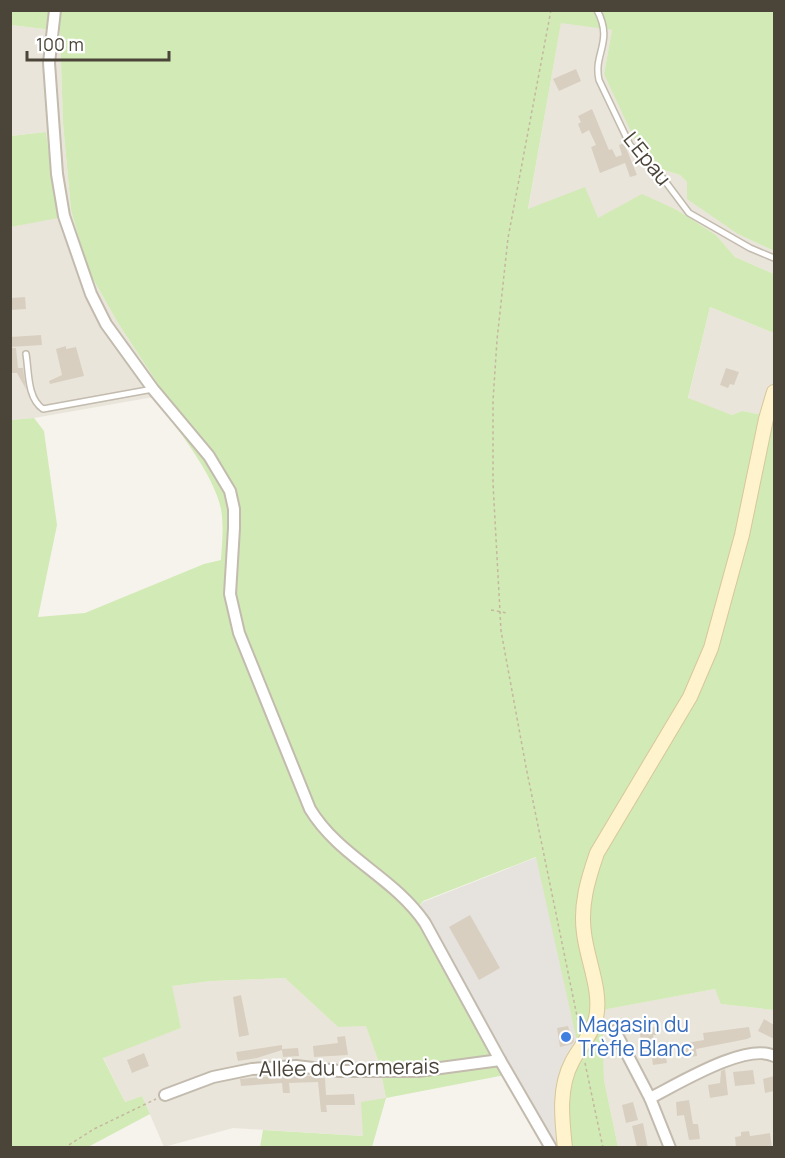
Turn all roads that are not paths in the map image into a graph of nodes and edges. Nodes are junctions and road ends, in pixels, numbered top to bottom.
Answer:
1 (55, 10) edge
2 (597, 10) edge
3 (774, 258) edge
4 (26, 354) dead end
5 (153, 389) junction
6 (774, 392) edge
7 (615, 1031) dead end
8 (774, 1056) edge
9 (500, 1060) junction
10 (165, 1095) road end
11 (650, 1098) junction
12 (551, 1148) edge
13 (565, 1148) edge
14 (670, 1148) edge

1 - 5 street
2 - 3 lane, L'Epau
4 - 5 lane
5 - 9 street
6 - 13 street
7 - 11 street
8 - 11 street
9 - 10 street, Allée du Cormerais
9 - 12 street
11 - 14 street

